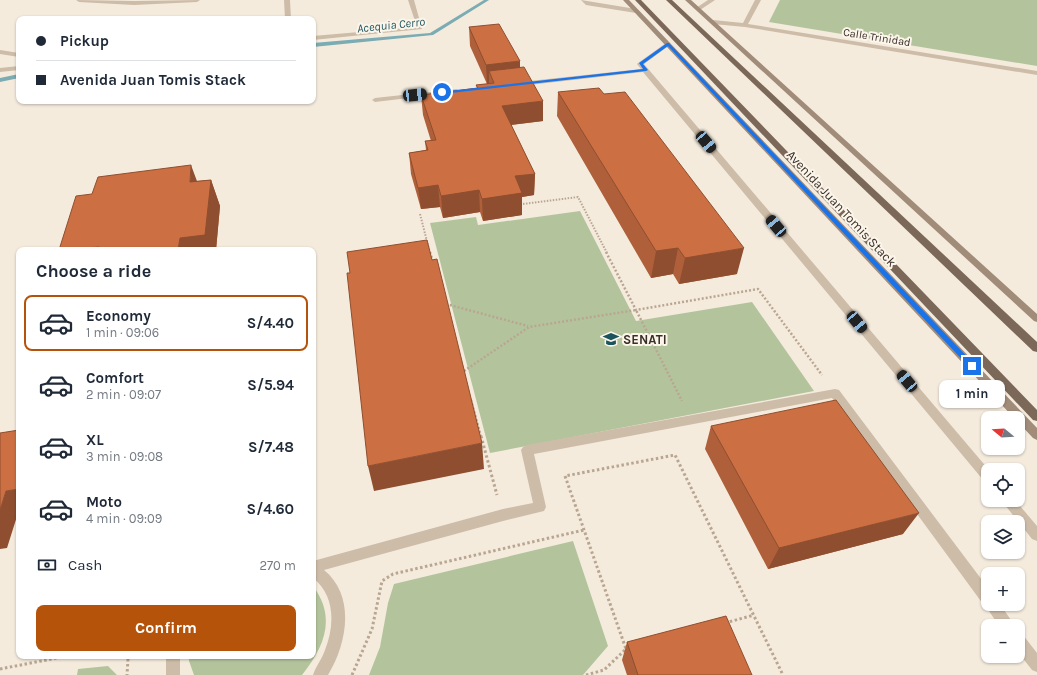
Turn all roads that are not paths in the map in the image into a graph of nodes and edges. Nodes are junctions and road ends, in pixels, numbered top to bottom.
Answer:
1 (79, 0) edge
2 (197, 0) edge
3 (287, 0) edge
4 (411, 0) edge
5 (584, 0) edge
6 (626, 0) edge
7 (638, 0) edge
8 (670, 0) edge
9 (688, 0) edge
10 (712, 0) edge
11 (758, 0) edge
12 (698, 9) junction
13 (636, 11) junction
14 (288, 16) edge
15 (713, 22) junction
16 (745, 25) junction
17 (316, 38) edge
18 (668, 44) junction
19 (0, 52) edge
20 (16, 55) edge
21 (16, 68) edge
22 (0, 70) edge
23 (646, 70) junction
24 (1037, 73) edge
25 (512, 85) edge
26 (465, 90) edge
27 (375, 100) dead end
28 (1037, 319) edge
29 (1037, 348) edge
30 (1037, 417) edge
31 (1037, 435) edge
32 (981, 469) edge
33 (1013, 507) edge
34 (1037, 535) edge
35 (316, 566) edge
36 (316, 572) edge
37 (981, 590) edge
38 (1025, 649) edge
39 (173, 659) edge
40 (1037, 665) edge
41 (173, 675) edge
42 (320, 675) edge

1 - 2 street
3 - 14 street
4 - 17 street
5 - 13 street
6 - 13 street, Avenida Juan Tomis Stack
7 - 30 main road, Avenida Juan Tomis Stack
8 - 29 main road
9 - 12 street
10 - 12 street
11 - 16 street
12 - 15 street
13 - 18 street, Avenida Juan Tomis Stack
15 - 16 street, Calle Trinidad
15 - 28 street
16 - 24 street, Calle Trinidad
18 - 23 street
18 - 31 street, Avenida Juan Tomis Stack
19 - 20 street
21 - 22 street
23 - 25 street
23 - 32 street
26 - 27 street
33 - 34 street
35 - 37 street
36 - 42 street
38 - 40 street
39 - 41 street

